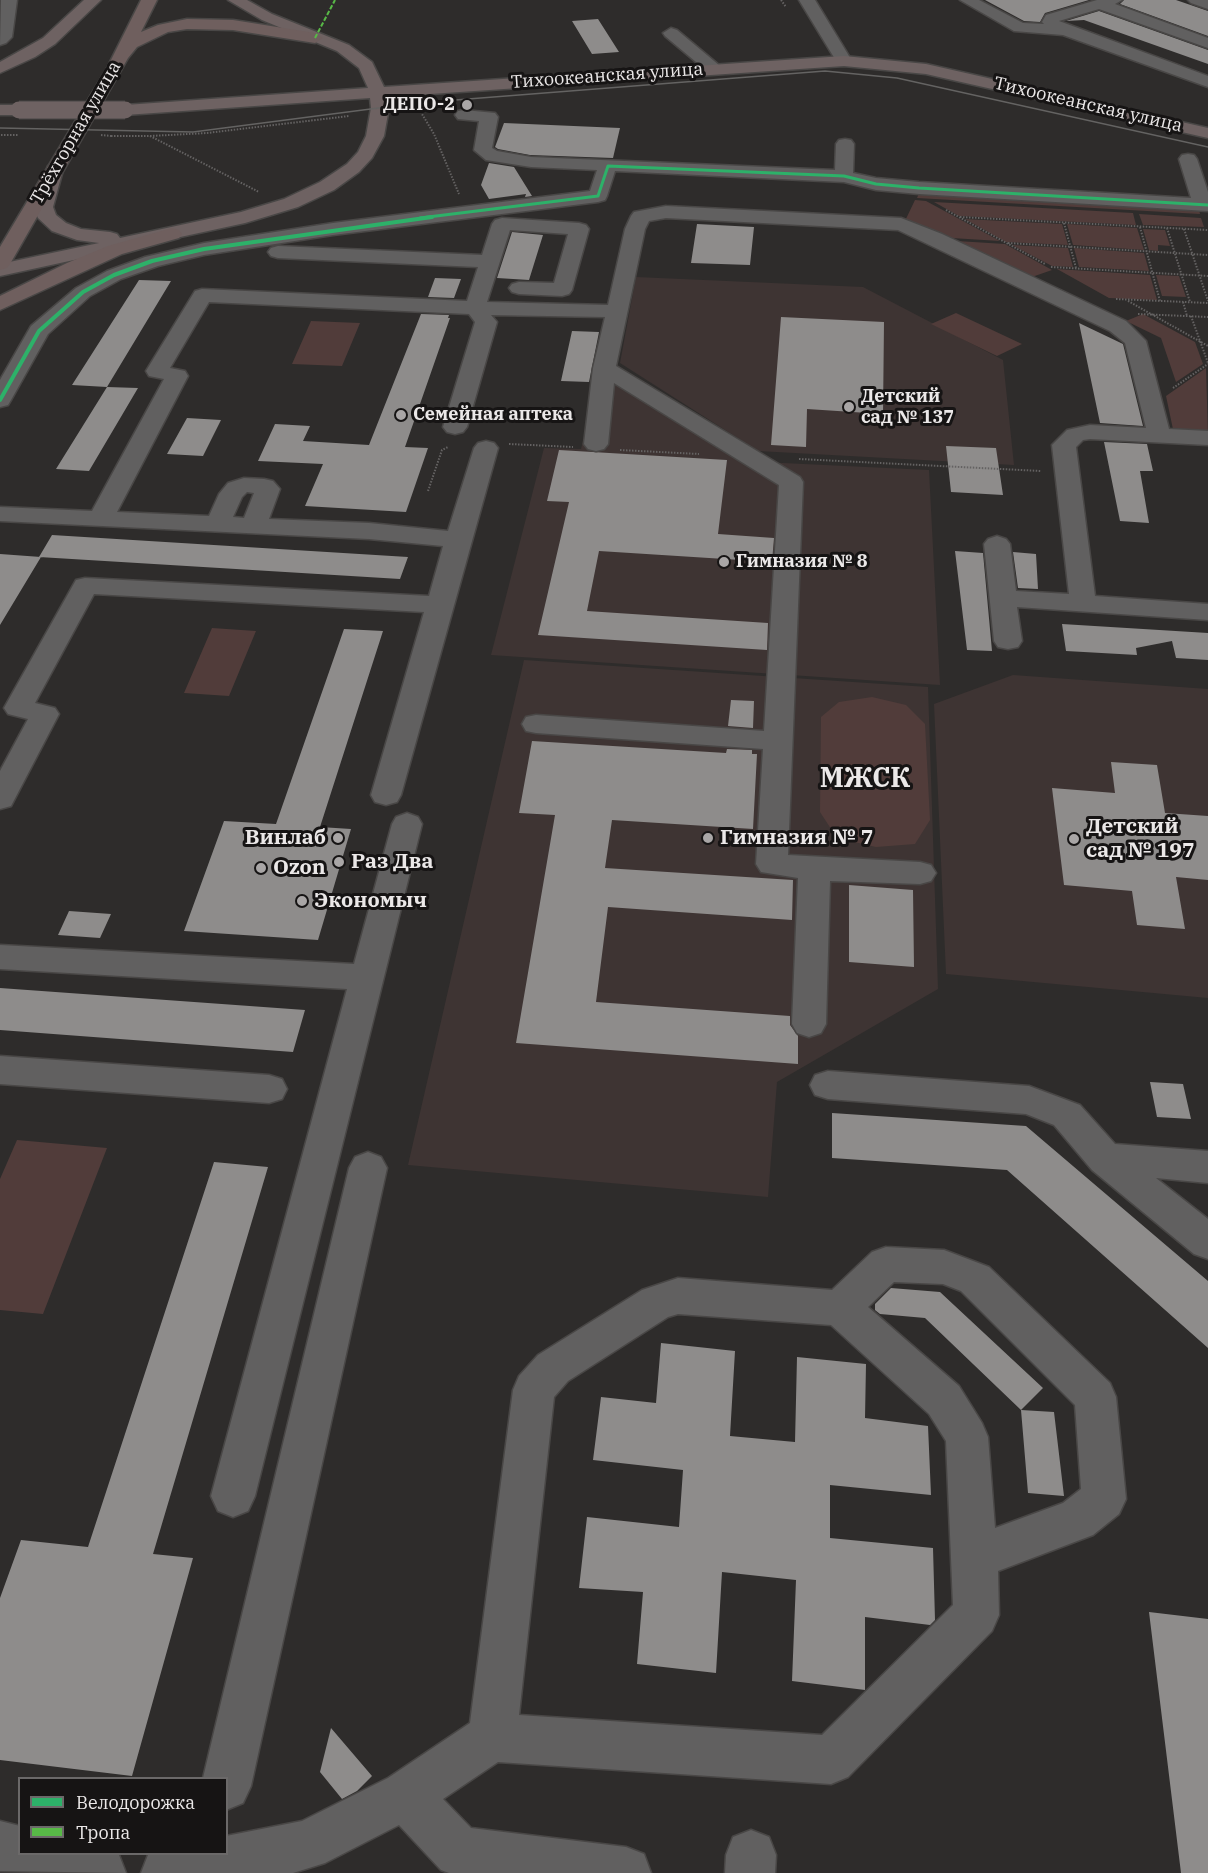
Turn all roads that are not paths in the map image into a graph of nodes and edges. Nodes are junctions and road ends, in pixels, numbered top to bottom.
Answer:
1 (9, 0) edge
2 (93, 0) edge
3 (148, 0) edge
4 (236, 0) edge
5 (807, 0) edge
6 (968, 0) edge
7 (1196, 0) edge
8 (1106, 2) edge
9 (1208, 4) edge
10 (1065, 30) junction
11 (671, 33) dead end
12 (315, 38) junction
13 (0, 40) edge
14 (1208, 43) edge
15 (844, 61) junction
16 (0, 68) edge
17 (115, 68) junction
18 (714, 69) junction
19 (1208, 82) edge
20 (377, 92) junction
21 (0, 110) edge
22 (464, 116) dead end
23 (1208, 133) edge
24 (845, 144) dead end
25 (1188, 159) dead end
26 (608, 166) junction
27 (54, 170) junction
28 (844, 176) junction
29 (1138, 181) dead end
30 (919, 188) junction
31 (1144, 201) junction
32 (1206, 205) edge
33 (901, 224) junction
34 (172, 234) junction
35 (204, 249) junction
36 (489, 261) junction
37 (0, 264) edge
38 (0, 270) edge
39 (482, 286) junction
40 (0, 304) edge
41 (475, 308) junction
42 (616, 311) junction
43 (604, 368) junction
44 (0, 400) edge
45 (455, 427) dead end
46 (1158, 435) junction
47 (1208, 438) edge
48 (596, 444) dead end
49 (486, 448) dead end
50 (0, 514) edge
51 (101, 518) junction
52 (218, 524) junction
53 (254, 525) junction
54 (458, 540) junction
55 (997, 544) dead end
56 (1002, 598) junction
57 (1083, 603) junction
58 (439, 605) junction
59 (1208, 612) edge
60 (1008, 640) dead end
61 (536, 724) dead end
62 (778, 741) junction
63 (0, 799) edge
64 (814, 869) junction
65 (920, 873) dead end
66 (0, 957) edge
67 (367, 977) junction
68 (809, 1024) dead end
69 (0, 1070) edge
70 (828, 1085) dead end
71 (269, 1089) dead end
72 (1105, 1159) junction
73 (1208, 1167) edge
74 (368, 1168) dead end
75 (1208, 1242) edge
76 (840, 1308) junction
77 (233, 1497) dead end
78 (975, 1557) junction
79 (492, 1737) junction
80 (228, 1777) edge
81 (405, 1795) junction
82 (0, 1846) edge
83 (18, 1852) edge
84 (29, 1855) edge
85 (55, 1863) edge
86 (195, 1864) edge
87 (626, 1872) edge

1 - 13 street
2 - 16 main road
3 - 17 highway, Трёхгорная улица
4 - 12 main road
5 - 15 street
6 - 10 street
7 - 9 street
8 - 10 street
8 - 14 street
10 - 19 street
11 - 18 street
12 - 17 highway
12 - 20 main road
15 - 18 main road, Тихоокеанская улица
15 - 23 main road, Тихоокеанская улица
17 - 27 highway, Трёхгорная улица
18 - 20 main road, Тихоокеанская улица
20 - 21 main road, Тихоокеанская улица, bridge
20 - 34 main road
22 - 26 street
24 - 28 street
25 - 32 street
26 - 28 street
26 - 35 street
27 - 34 main road
27 - 37 highway, Трёхгорная улица
28 - 30 street
29 - 31 street
30 - 31 street
30 - 33 street
31 - 32 street
33 - 42 street
33 - 46 street
34 - 38 main road
34 - 40 highway
35 - 36 street
35 - 44 street
36 - 39 street
36 - 39 street
39 - 41 street
41 - 42 street
41 - 45 street
41 - 51 street
42 - 43 street
43 - 48 street
43 - 62 street
46 - 47 street
46 - 57 street
49 - 54 street
50 - 51 street
51 - 52 street
52 - 53 street
52 - 53 street
53 - 54 street
54 - 58 street
55 - 56 street
56 - 57 street
56 - 60 street
57 - 59 street
58 - 63 street
58 - 67 street
61 - 62 street
62 - 64 street
64 - 65 street
64 - 68 street
66 - 67 street
67 - 77 street
69 - 71 street
70 - 72 street
72 - 73 street
72 - 75 street
74 - 80 street
76 - 78 street
76 - 78 street
76 - 79 street
78 - 79 street
79 - 81 street
81 - 86 street
81 - 87 street
82 - 83 street
84 - 85 street

